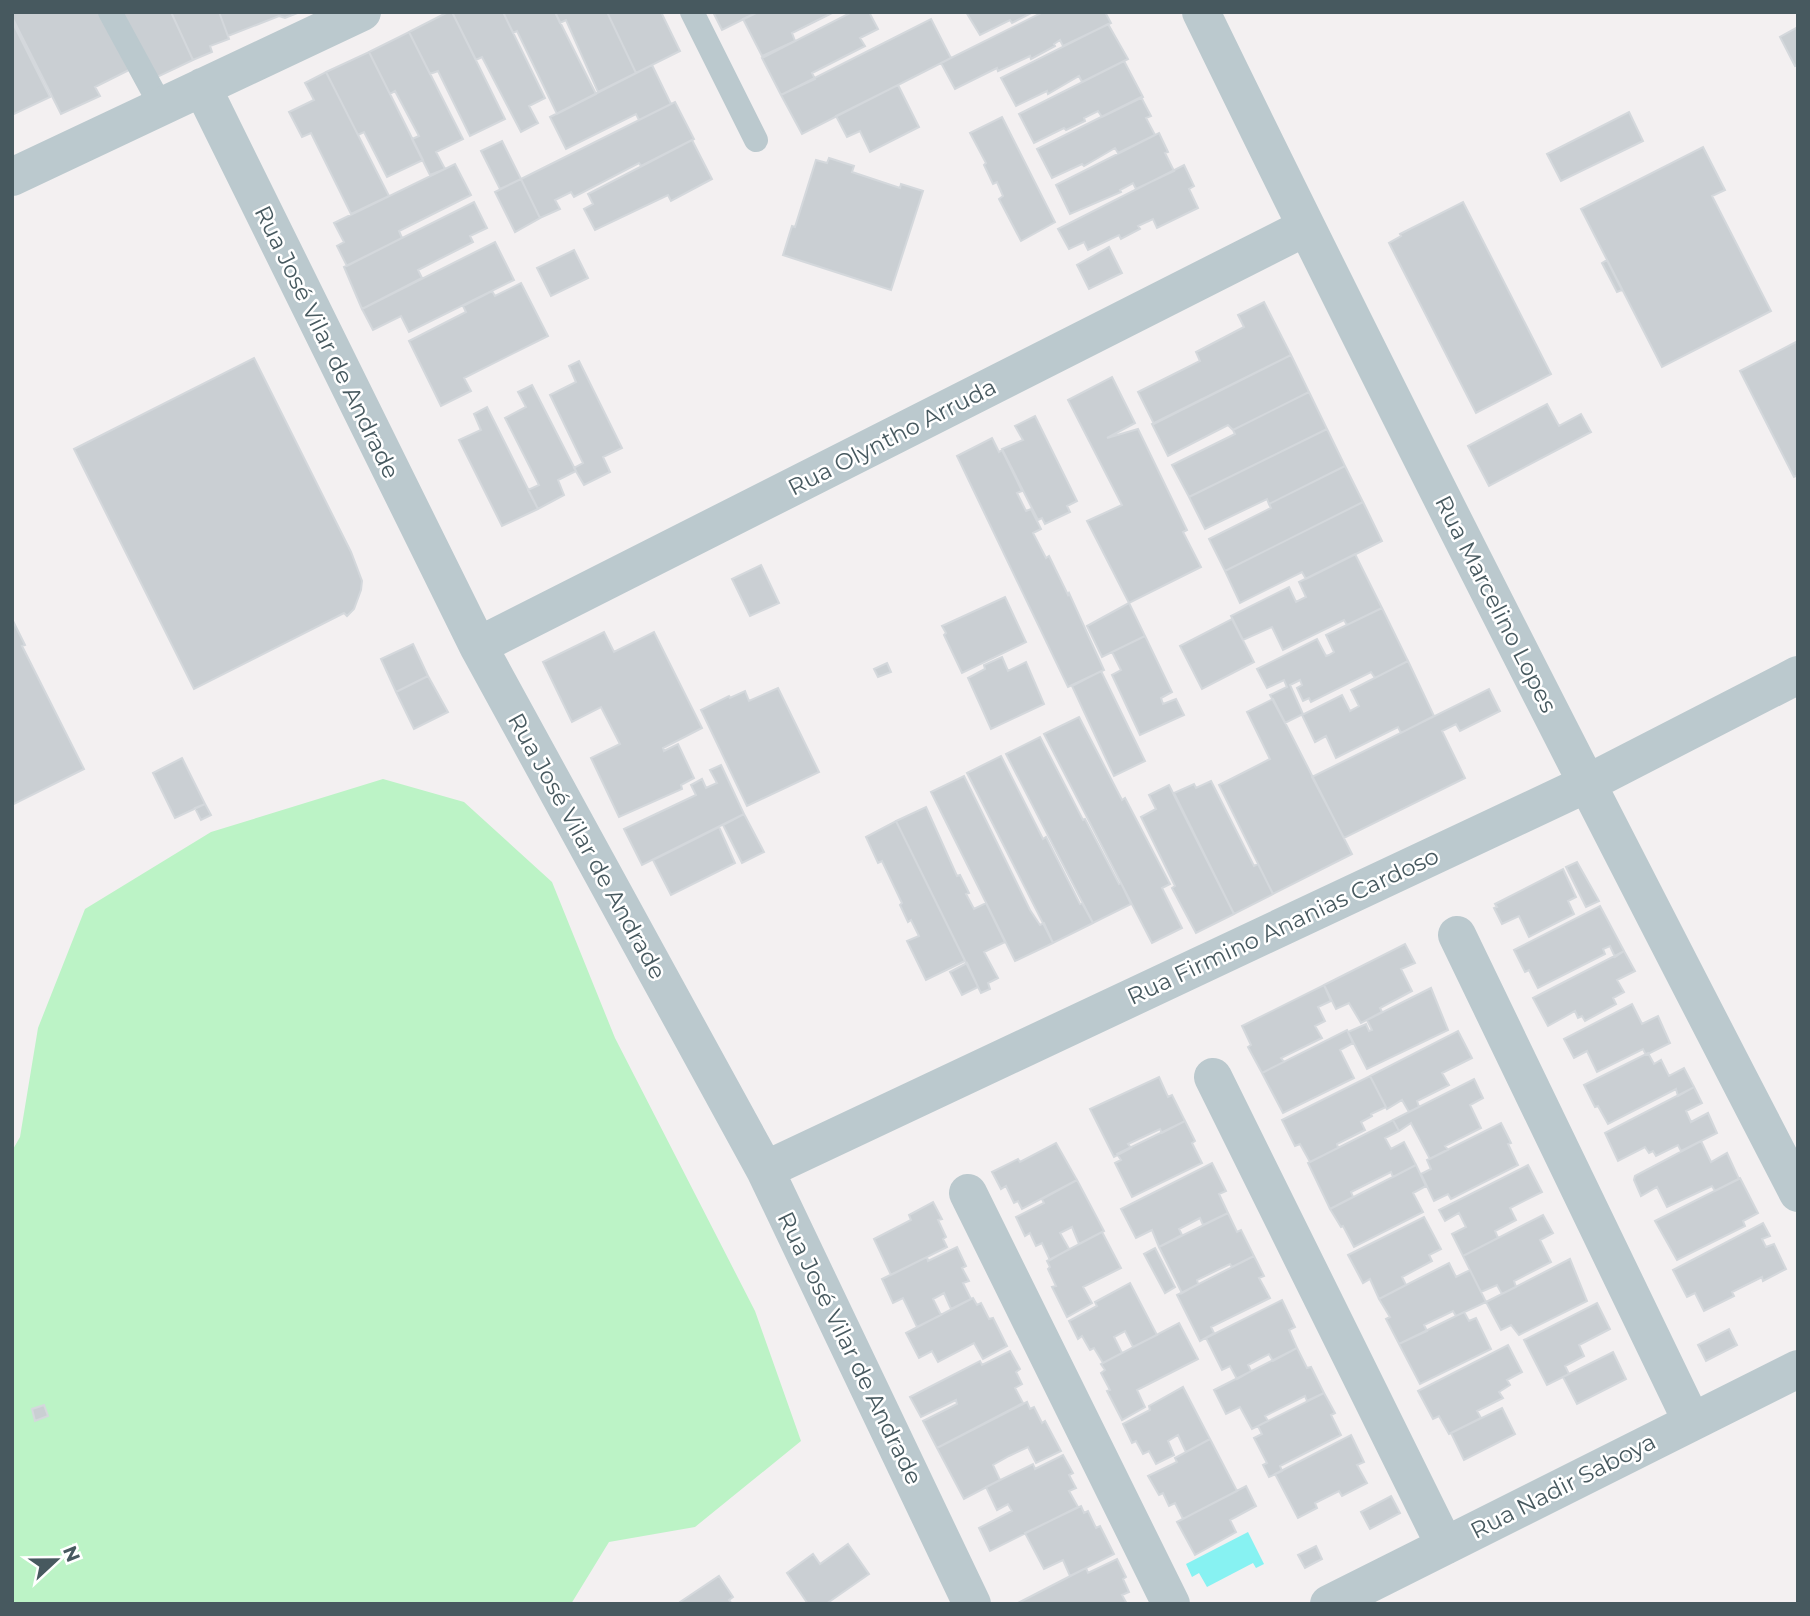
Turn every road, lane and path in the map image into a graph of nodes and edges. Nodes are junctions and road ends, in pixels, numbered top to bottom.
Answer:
1 (110, 12) edge
2 (362, 12) edge
3 (692, 12) edge
4 (1200, 12) edge
5 (202, 87) junction
6 (161, 106) junction
7 (755, 140) dead end
8 (12, 177) edge
9 (1306, 228) junction
10 (478, 646) junction
11 (1798, 675) edge
12 (1586, 784) junction
13 (1457, 935) dead end
14 (1213, 1077) dead end
15 (765, 1170) junction
16 (968, 1192) dead end
17 (1798, 1193) edge
18 (1798, 1369) edge
19 (1692, 1422) junction
20 (1445, 1546) junction
21 (972, 1604) edge
22 (1171, 1604) edge
23 (1329, 1604) edge

1 - 6 lane
2 - 5 street
3 - 7 lane
4 - 9 street, Rua Marcelino Lopes
5 - 6 street
5 - 10 street, Rua José Vilar de Andrade
6 - 8 street
9 - 10 street, Rua Olyntho Arruda
9 - 12 street, Rua Marcelino Lopes
10 - 15 street, Rua José Vilar de Andrade
11 - 12 street, Rua Firmino Ananias Cardoso
12 - 15 street, Rua Firmino Ananias Cardoso
12 - 17 street, Rua Marcelino Lopes
13 - 19 street
14 - 20 street
15 - 21 street, Rua José Vilar de Andrade
16 - 22 street
18 - 19 street, Rua Nadir Saboya
19 - 20 street, Rua Nadir Saboya
20 - 23 street, Rua Nadir Saboya

